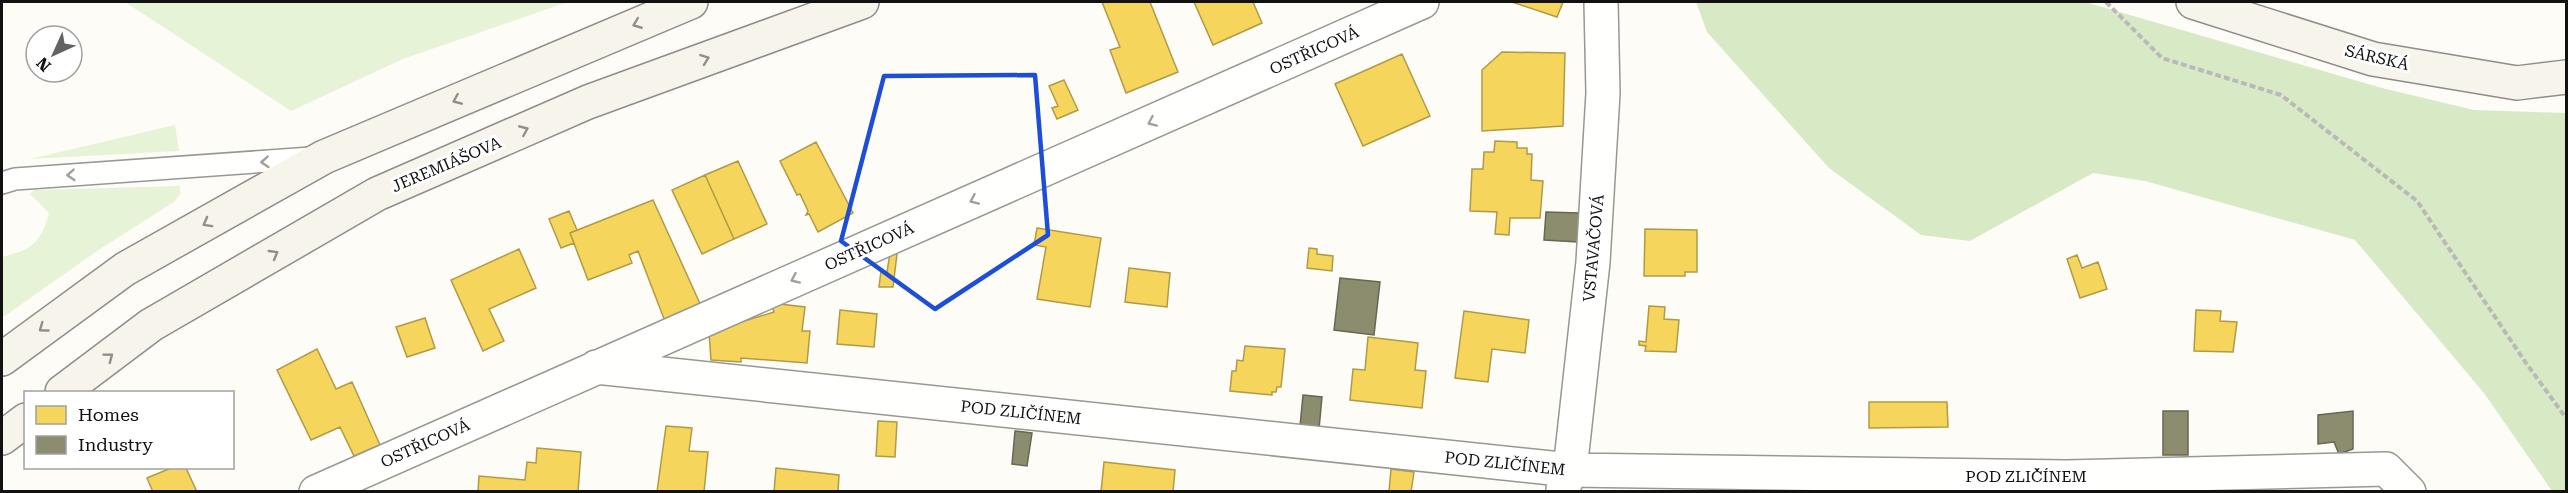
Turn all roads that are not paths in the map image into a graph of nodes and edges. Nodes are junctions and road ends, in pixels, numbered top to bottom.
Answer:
1 (691, 2) edge
2 (862, 2) edge
3 (1422, 2) edge
4 (1601, 2) edge
5 (2193, 2) edge
6 (2566, 77) edge
7 (324, 157) junction
8 (6, 185) edge
9 (2, 359) edge
10 (596, 367) junction
11 (65, 391) edge
12 (24, 422) edge
13 (2, 438) edge
14 (1566, 481) edge
15 (316, 492) edge
16 (2409, 492) edge

1 -> 7 main road
11 -> 2 main road, JEREMIÁŠOVA
3 -> 10 street, OSTŘICOVÁ
4 - 14 street, VSTAVAČOVÁ
5 - 6 main road, SÁRSKÁ
7 -> 8 lane
7 -> 9 main road
10 - 14 street, POD ZLIČÍNEM
10 - 15 street, OSTŘICOVÁ
12 - 13 main road
14 - 16 street, POD ZLIČÍNEM

